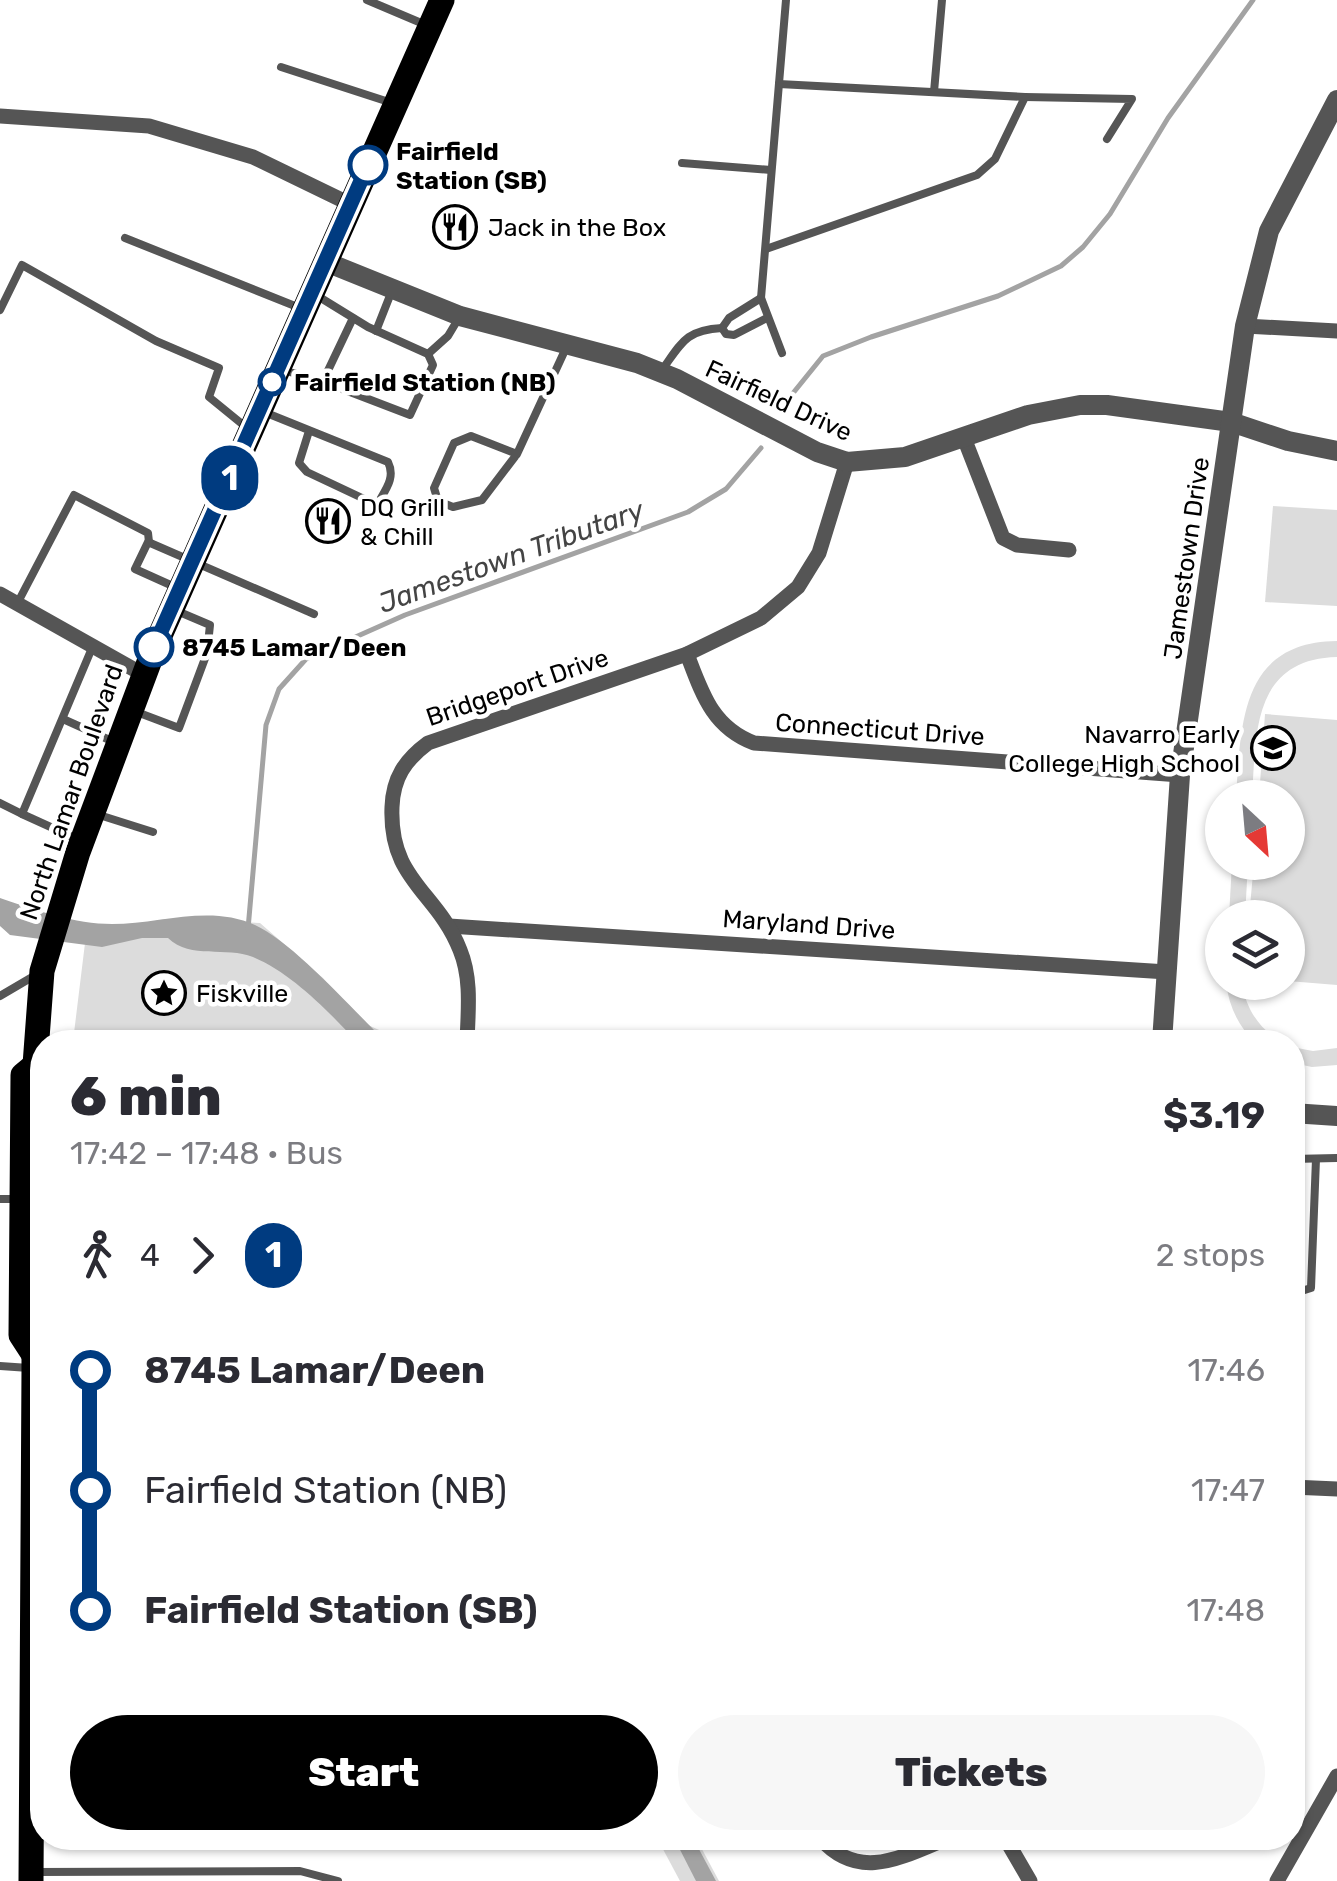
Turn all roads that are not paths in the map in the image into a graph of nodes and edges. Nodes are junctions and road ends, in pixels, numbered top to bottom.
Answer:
1 (367, 0) edge
2 (442, 0) edge
3 (786, 0) edge
4 (942, 0) edge
5 (430, 27) junction
6 (282, 67) dead end
7 (778, 84) junction
8 (934, 92) junction
9 (1025, 97) junction
10 (1337, 100) edge
11 (396, 104) junction
12 (0, 116) edge
13 (1328, 132) edge
14 (1107, 139) dead end
15 (682, 163) dead end
16 (772, 170) junction
17 (350, 204) junction
18 (125, 238) dead end
19 (766, 250) junction
20 (326, 262) junction
21 (392, 290) junction
22 (761, 298) junction
23 (308, 301) junction
24 (0, 310) edge
25 (460, 316) junction
26 (352, 318) junction
27 (766, 318) junction
28 (1245, 326) junction
29 (722, 328) junction
30 (376, 330) junction
31 (1337, 331) edge
32 (568, 344) junction
33 (782, 353) dead end
34 (428, 354) junction
35 (278, 368) junction
36 (660, 374) junction
37 (323, 382) junction
38 (255, 421) junction
39 (1231, 422) junction
40 (309, 430) junction
41 (964, 438) junction
42 (1337, 451) edge
43 (517, 454) junction
44 (846, 462) junction
45 (149, 542) junction
46 (1069, 550) dead end
47 (192, 563) junction
48 (176, 599) junction
49 (5, 600) edge
50 (314, 614) dead end
51 (93, 646) junction
52 (687, 654) junction
53 (144, 675) junction
54 (130, 710) junction
55 (63, 720) junction
56 (117, 744) junction
57 (1180, 775) junction
58 (0, 803) edge
59 (92, 812) junction
60 (22, 814) junction
61 (153, 832) dead end
62 (79, 846) junction
63 (449, 926) junction
64 (42, 972) junction
65 (1167, 972) junction
66 (0, 996) edge
67 (40, 1030) edge
68 (466, 1030) edge
69 (1163, 1030) edge
70 (30, 1068) edge
71 (1305, 1114) edge
72 (1337, 1116) edge
73 (1305, 1158) edge
74 (1316, 1158) junction
75 (1337, 1158) edge
76 (10, 1199) edge
77 (10, 1236) edge
78 (1305, 1290) edge
79 (30, 1346) edge
80 (30, 1357) edge
81 (0, 1366) edge
82 (1305, 1488) edge
83 (1337, 1489) edge
84 (1337, 1776) edge
85 (1305, 1832) edge
86 (32, 1850) edge
87 (829, 1850) edge
88 (920, 1850) edge
89 (1012, 1850) edge
90 (1295, 1850) edge
91 (31, 1877) edge
92 (338, 1881) edge
93 (1030, 1881) edge
94 (1277, 1881) edge

1 - 5 lane
2 - 5 main road, North Lamar Boulevard
3 - 7 lane
4 - 8 lane
5 - 11 main road, North Lamar Boulevard
6 - 11 lane
7 - 8 lane
7 - 16 lane
8 - 9 lane
9 - 14 lane
9 - 19 lane
10 - 13 street, Jamestown Drive
11 - 17 main road, North Lamar Boulevard
12 - 17 street
13 - 28 street, Jamestown Drive
15 - 16 lane
16 - 19 lane
17 - 20 main road, North Lamar Boulevard
18 - 23 lane
19 - 22 lane
20 - 21 street, Fairfield Drive
20 - 23 main road, North Lamar Boulevard
21 - 25 street, Fairfield Drive
21 - 30 lane
22 - 27 lane
22 - 29 lane
23 - 26 lane
23 - 35 main road, North Lamar Boulevard
24 - 38 lane
25 - 32 street, Fairfield Drive
25 - 34 lane
26 - 30 lane
26 - 37 lane
27 - 29 lane
27 - 33 lane
28 - 31 street
28 - 39 street, Jamestown Drive
29 - 36 lane
30 - 34 lane
32 - 36 street, Fairfield Drive
32 - 43 lane
34 - 37 lane
35 - 37 lane
35 - 38 main road, North Lamar Boulevard
36 - 44 street, Fairfield Drive
38 - 40 lane
38 - 47 main road, North Lamar Boulevard
39 - 41 street, Fairfield Drive
39 - 42 street, Fairfield Drive
39 - 57 street, Jamestown Drive
40 - 40 lane
41 - 44 street, Fairfield Drive
41 - 46 street
43 - 43 lane
44 - 52 street, Bridgeport Drive
45 - 47 lane
45 - 48 lane
45 - 49 lane
47 - 48 main road, North Lamar Boulevard
47 - 50 lane
48 - 53 main road, North Lamar Boulevard
48 - 54 lane
49 - 51 street
51 - 53 street
51 - 55 lane
52 - 57 street, Connecticut Drive
52 - 63 street, Bridgeport Drive
53 - 54 main road, North Lamar Boulevard
54 - 56 main road, North Lamar Boulevard
55 - 56 lane
55 - 60 lane
56 - 59 main road, North Lamar Boulevard
57 - 65 street, Jamestown Drive
58 - 60 lane
59 - 61 lane
59 - 62 main road, North Lamar Boulevard
60 - 62 lane
62 - 64 main road, North Lamar Boulevard
63 - 65 street, Maryland Drive
63 - 68 street, Bridgeport Drive
64 - 66 lane
64 - 67 main road, North Lamar Boulevard
65 - 69 street, Jamestown Drive
70 - 76 main road, North Lamar Boulevard
71 - 72 street
73 - 74 lane
74 - 75 lane
74 - 78 lane
76 - 77 main road, North Lamar Boulevard
77 - 79 main road, North Lamar Boulevard
80 - 81 lane
82 - 83 street
84 - 85 street
86 - 91 main road, North Lamar Boulevard
87 - 88 street
89 - 93 street
90 - 94 street
91 - 92 lane

